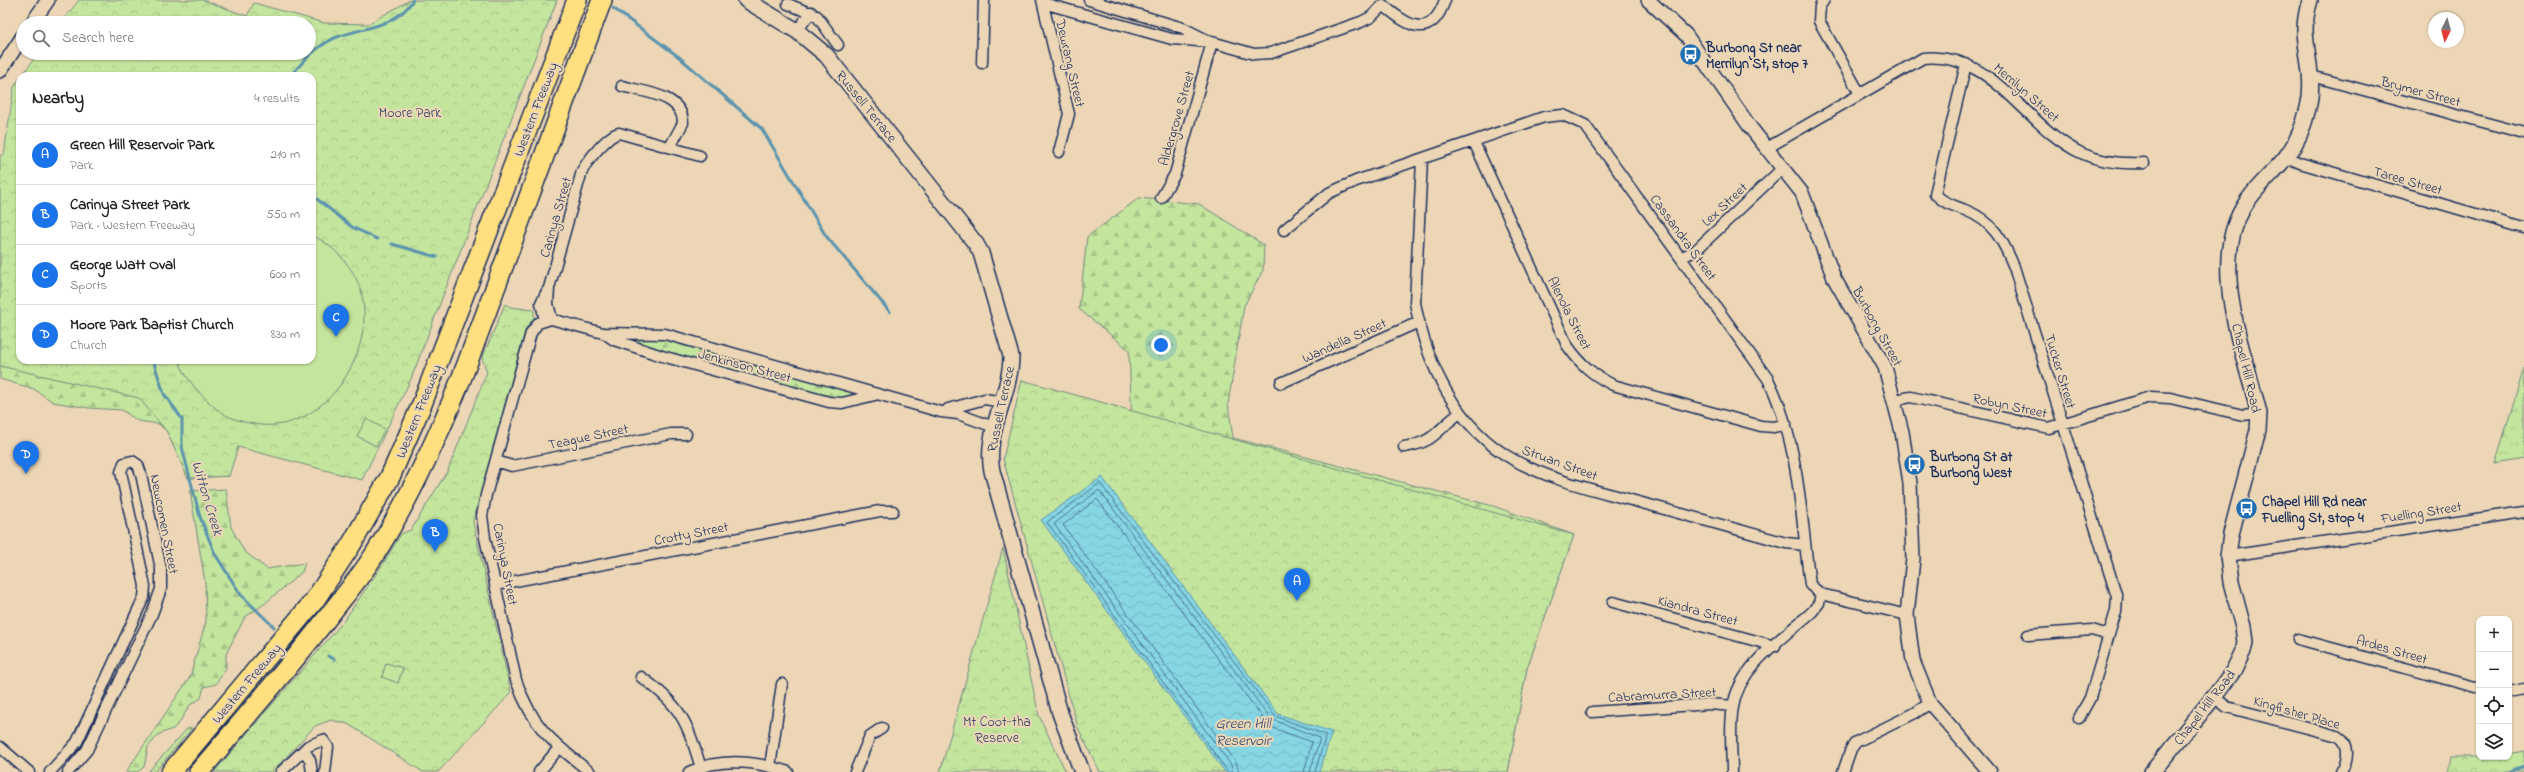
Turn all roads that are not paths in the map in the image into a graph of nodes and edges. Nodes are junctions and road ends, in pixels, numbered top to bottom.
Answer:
1 (48, 0) edge
2 (577, 0) edge
3 (602, 0) edge
4 (746, 0) edge
5 (984, 0) edge
6 (1089, 0) edge
7 (1445, 0) edge
8 (1648, 0) edge
9 (1824, 0) edge
10 (2310, 0) edge
11 (1043, 2) edge
12 (1380, 2) edge
13 (788, 4) dead end
14 (811, 12) junction
15 (37, 16) edge
16 (797, 31) junction
17 (1212, 42) junction
18 (838, 45) dead end
19 (16, 47) edge
20 (982, 63) dead end
21 (1966, 64) junction
22 (0, 71) edge
23 (2311, 76) junction
24 (622, 86) dead end
25 (1860, 94) junction
26 (2524, 133) edge
27 (1474, 142) junction
28 (670, 147) junction
29 (1767, 148) junction
30 (1059, 152) dead end
31 (700, 156) dead end
32 (2286, 157) junction
33 (1422, 160) junction
34 (2144, 163) dead end
35 (1784, 167) junction
36 (1161, 198) dead end
37 (2524, 228) edge
38 (1284, 230) dead end
39 (1682, 257) junction
40 (549, 319) junction
41 (1419, 322) junction
42 (604, 333) junction
43 (1281, 383) dead end
44 (881, 395) junction
45 (1895, 400) junction
46 (1002, 402) junction
47 (928, 408) junction
48 (1460, 413) junction
49 (2259, 413) junction
50 (1786, 424) junction
51 (2062, 424) junction
52 (994, 427) junction
53 (686, 434) dead end
54 (1404, 447) dead end
55 (496, 461) junction
56 (893, 511) dead end
57 (2524, 512) edge
58 (1805, 545) junction
59 (2228, 556) junction
60 (495, 585) junction
61 (1821, 594) junction
62 (144, 597) junction
63 (158, 599) junction
64 (1614, 602) dead end
65 (1907, 616) junction
66 (2028, 635) dead end
67 (2108, 635) junction
68 (2298, 639) dead end
69 (1774, 646) junction
70 (641, 677) dead end
71 (782, 684) dead end
72 (2476, 687) edge
73 (2524, 689) edge
74 (2512, 691) edge
75 (2214, 697) junction
76 (1930, 703) junction
77 (1733, 706) junction
78 (1592, 712) dead end
79 (2079, 718) dead end
80 (882, 728) dead end
81 (0, 747) edge
82 (559, 748) junction
83 (304, 750) junction
84 (770, 767) junction
85 (701, 768) junction
86 (29, 772) edge
87 (50, 772) edge
88 (68, 772) edge
89 (171, 772) edge
90 (199, 772) edge
91 (281, 772) edge
92 (312, 772) edge
93 (325, 772) edge
94 (539, 772) edge
95 (590, 772) edge
96 (689, 772) edge
97 (788, 772) edge
98 (855, 772) edge
99 (1082, 772) edge
100 (1732, 772) edge
101 (1843, 772) edge
102 (1990, 772) edge
103 (2152, 772) edge
104 (2341, 772) edge

1 - 15 street
2 - 89 highway, Western Freeway
3 - 90 highway, Western Freeway
4 - 16 main road, Russell Terrace
5 - 20 street
6 - 17 street
7 - 12 street
8 - 29 street, Burbong Street
9 - 25 street
10 - 23 main road, Chapel Hill Road
11 - 17 street
11 - 30 street, Dewrang Street
12 - 17 street
13 - 14 street
14 - 16 street
14 - 18 street
16 - 46 main road, Russell Terrace
17 - 36 street, Aldergrove Street
19 - 22 street
21 - 25 street, Merrilyn Street
21 - 34 street, Merrilyn Street
21 - 51 street, Tucker Street
23 - 26 street, Brymer Street
23 - 32 main road, Chapel Hill Road
24 - 28 street
25 - 29 street, Merrilyn Street
27 - 33 street, Cassandra Street
27 - 39 street, Cassandra Street
27 - 50 street, Alenola Street
28 - 31 street
28 - 40 street, Carinya Street
29 - 35 street, Burbong Street
32 - 37 street, Taree Street
32 - 49 main road, Chapel Hill Road
33 - 38 street, Cassandra Street
33 - 41 street, Struan Street
35 - 39 street, Lex Street
35 - 45 street, Burbong Street
39 - 50 street, Cassandra Street
40 - 42 street, Jenkinson Street
40 - 55 street, Carinya Street
41 - 43 street, Wandella Street
41 - 48 street, Struan Street
42 - 44 street, Jenkinson Street
42 - 44 street, Jenkinson Street
44 - 47 street, Jenkinson Street
45 - 51 street, Robyn Street
45 - 65 street, Burbong Street
46 - 47 street, Jenkinson Street
46 - 52 main road, Russell Terrace
47 - 52 street, Jenkinson Street
48 - 54 street
48 - 58 street, Struan Street
49 - 51 street, Robyn Street
49 - 59 main road, Chapel Hill Road
50 - 58 street, Cassandra Street
51 - 67 street, Tucker Street
52 - 99 main road, Russell Terrace
53 - 55 street, Teague Street
55 - 60 street, Carinya Street
56 - 60 street, Crotty Street
57 - 59 street, Fuelling Street
58 - 61 street, Cassandra Street
59 - 75 main road, Chapel Hill Road
60 - 82 street, Carinya Street
61 - 65 street
61 - 69 street
62 - 63 street
62 - 63 street, Newcomen Street
62 - 87 street, Newcomen Street
63 - 88 street, Newcomen Street
64 - 69 street, Kiandra Street
65 - 76 street, Burbong Street
66 - 67 street
67 - 79 street, Tucker Street
68 - 72 street, Ardes Street
69 - 77 street
70 - 85 street
71 - 84 street
73 - 74 street
75 - 103 main road, Chapel Hill Road
75 - 104 street, Kingfisher Place
76 - 101 street
76 - 102 street, Burbong Street
77 - 78 street, Cabramurra Street
77 - 100 street
80 - 98 street
81 - 86 street
82 - 94 street
82 - 95 street, Carinya Street
83 - 91 street
83 - 92 street
83 - 93 street
84 - 85 street
84 - 97 street
85 - 96 street

